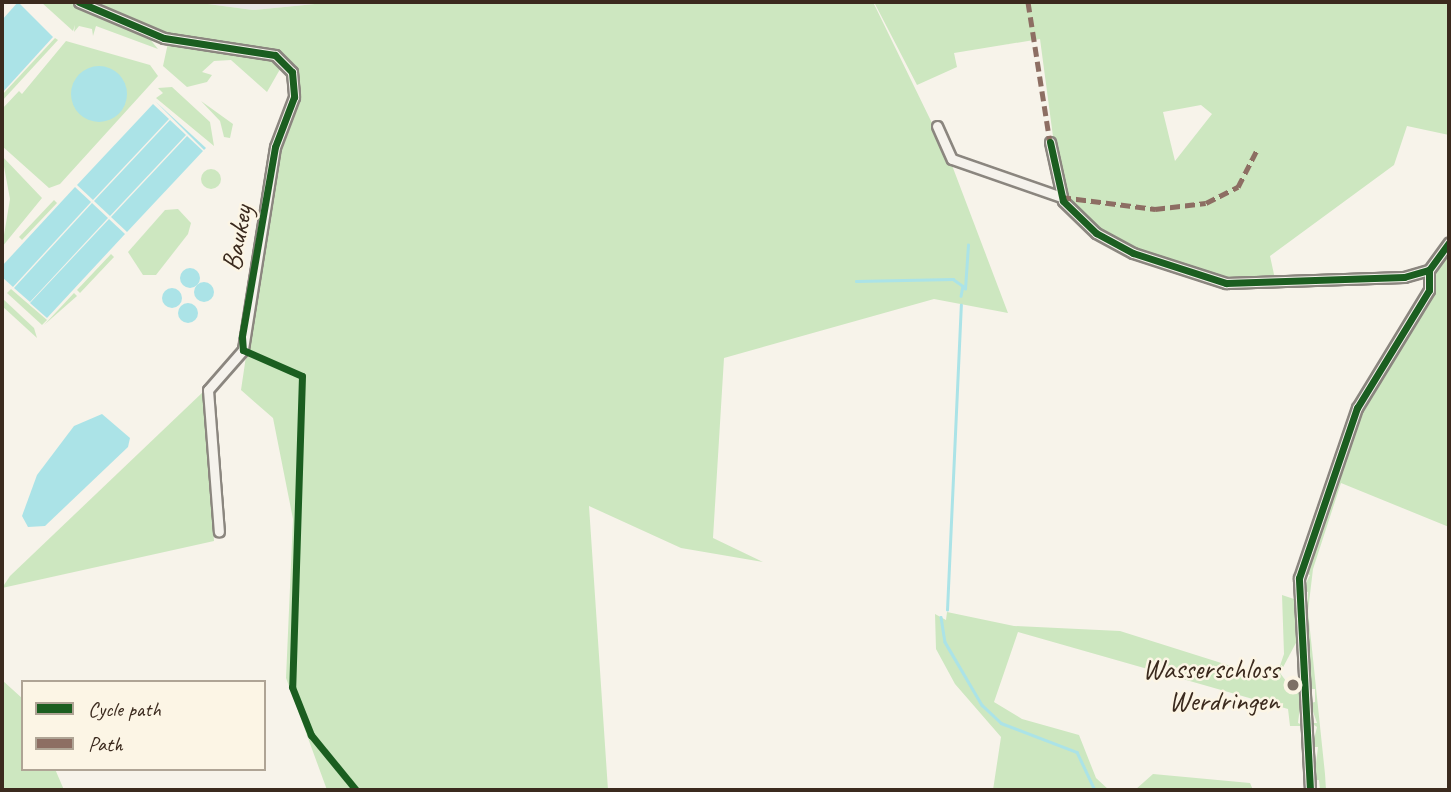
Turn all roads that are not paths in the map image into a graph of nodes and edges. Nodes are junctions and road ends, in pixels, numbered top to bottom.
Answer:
1 (79, 2) edge
2 (937, 126) dead end
3 (1050, 142) dead end
4 (1061, 197) junction
5 (1449, 242) edge
6 (1429, 270) junction
7 (219, 532) dead end
8 (1310, 790) edge

1 - 7 street, Baukey
2 - 4 street
3 - 4 street
4 - 6 street
5 - 6 street
6 - 8 street

